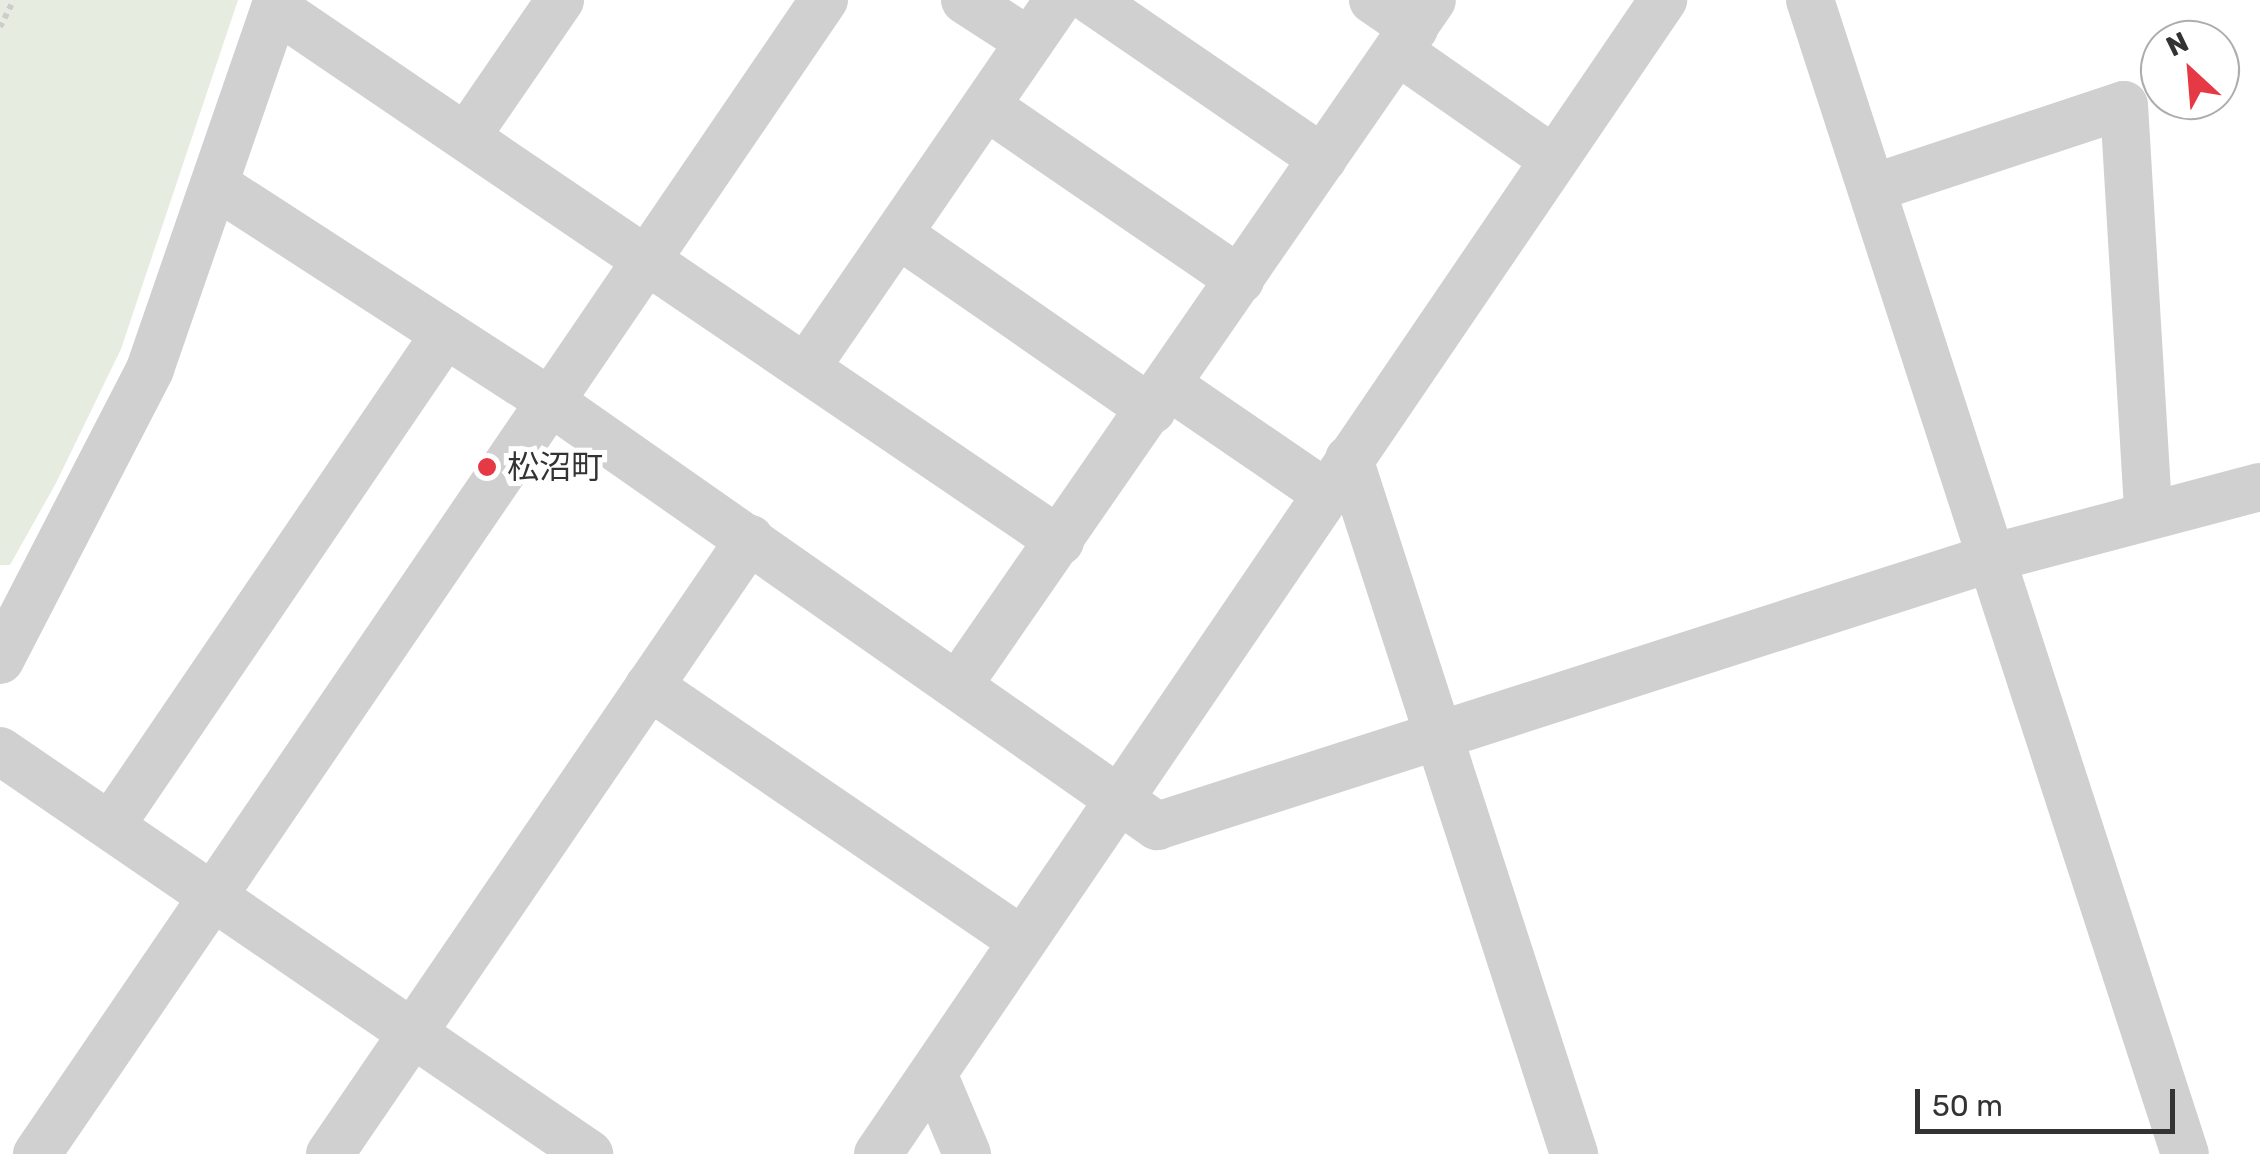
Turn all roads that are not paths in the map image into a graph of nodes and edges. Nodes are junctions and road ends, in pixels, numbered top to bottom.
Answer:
1 (560, 0) edge
2 (824, 0) edge
3 (966, 0) edge
4 (1059, 0) edge
5 (1091, 0) edge
6 (1373, 0) edge
7 (1663, 0) edge
8 (1810, 0) edge
9 (277, 4) edge
10 (1415, 26) edge
11 (1030, 42) junction
12 (986, 106) junction
13 (466, 137) junction
14 (1324, 159) junction
15 (1554, 160) junction
16 (217, 186) junction
17 (1873, 188) junction
18 (898, 234) junction
19 (652, 258) junction
20 (1240, 280) junction
21 (446, 334) junction
22 (807, 366) junction
23 (1160, 398) junction
24 (552, 402) junction
25 (1337, 476) junction
26 (2260, 486) edge
27 (2148, 514) junction
28 (750, 539) junction
29 (1060, 542) junction
30 (1990, 558) junction
31 (0, 660) edge
32 (960, 682) junction
33 (649, 686) junction
34 (1436, 736) junction
35 (0, 751) edge
36 (1121, 793) junction
37 (111, 825) junction
38 (214, 896) junction
39 (1022, 940) junction
40 (413, 1030) junction
41 (934, 1076) junction
42 (38, 1154) edge
43 (330, 1154) edge
44 (588, 1154) edge
45 (878, 1154) edge
46 (968, 1154) edge
47 (1574, 1154) edge
48 (2184, 1154) edge

1 - 13 street
2 - 19 street
3 - 11 street
4 - 11 street
5 - 14 street
6 - 10 street
7 - 15 street
8 - 17 street
9 - 13 street
9 - 16 street
10 - 14 street
10 - 15 street
11 - 12 street
12 - 18 street
12 - 20 street
13 - 19 street
14 - 20 street
15 - 25 street
16 - 21 street
16 - 31 street
17 - 27 street
17 - 30 street
18 - 22 street
18 - 23 street
19 - 22 street
19 - 24 street
20 - 23 street
21 - 24 street
21 - 37 street
22 - 29 street
23 - 25 street
23 - 29 street
24 - 28 street
24 - 38 street
25 - 34 street
25 - 36 street
26 - 27 street
27 - 30 street
28 - 32 street
28 - 33 street
29 - 32 street
30 - 34 street
30 - 48 street
32 - 36 street
33 - 39 street
33 - 40 street
34 - 36 street
34 - 47 street
35 - 37 street
36 - 39 street
37 - 38 street
38 - 40 street
38 - 42 street
39 - 41 street
40 - 43 street
40 - 44 street
41 - 45 street
41 - 46 street

